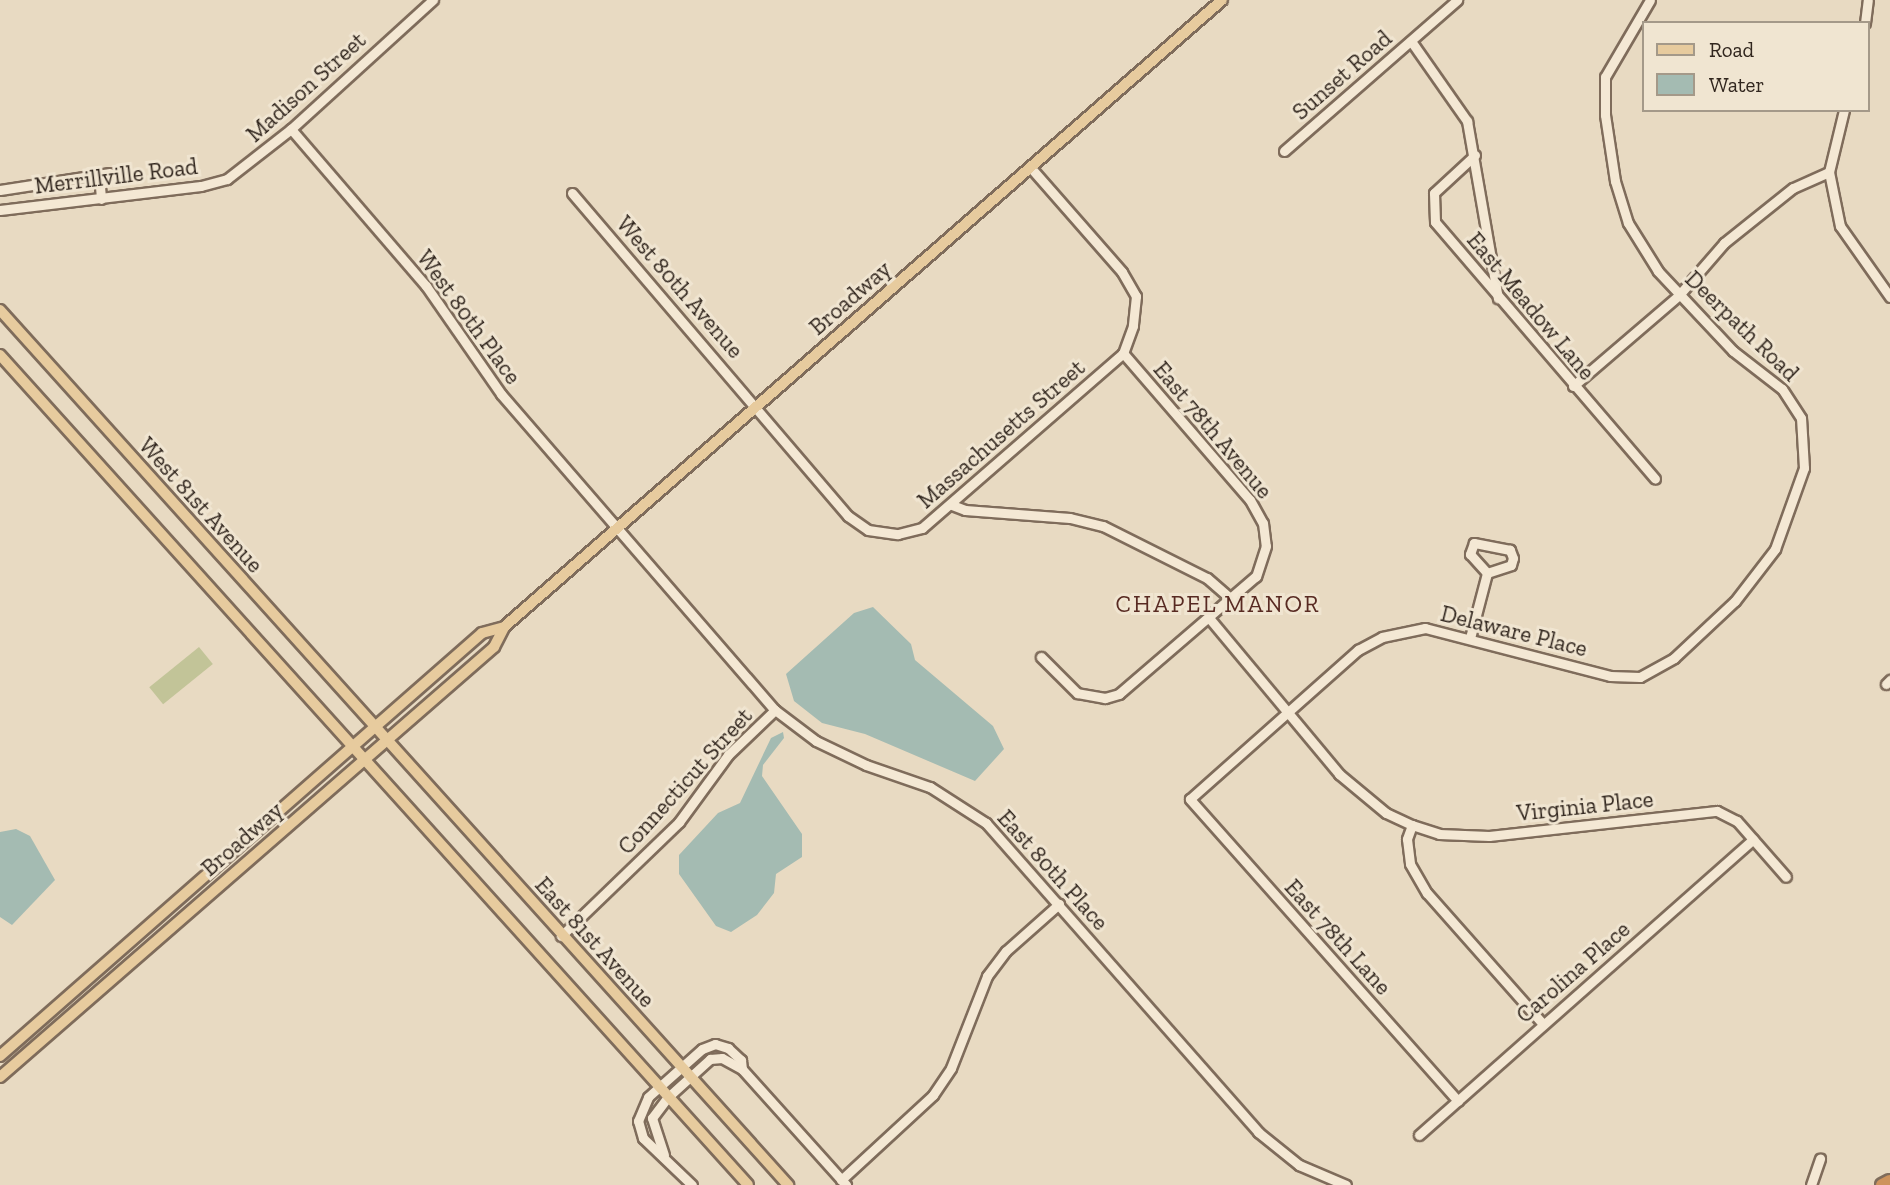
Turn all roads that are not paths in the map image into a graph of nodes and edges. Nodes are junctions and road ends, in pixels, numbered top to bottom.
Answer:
1 (433, 0) edge
2 (1222, 0) edge
3 (1457, 0) edge
4 (1650, 0) edge
5 (1868, 0) edge
6 (1865, 21) edge
7 (1411, 41) junction
8 (1843, 112) edge
9 (291, 129) junction
10 (1284, 151) dead end
11 (1475, 155) junction
12 (1031, 167) junction
13 (1829, 172) junction
14 (110, 173) dead end
15 (99, 174) junction
16 (235, 174) joint
17 (0, 190) edge
18 (572, 193) dead end
19 (101, 198) junction
20 (0, 210) edge
21 (1679, 295) junction
22 (1890, 297) edge
23 (1498, 300) junction
24 (0, 310) edge
25 (1123, 353) junction
26 (0, 355) edge
27 (1573, 386) junction
28 (757, 407) junction
29 (1655, 479) dead end
30 (952, 505) junction
31 (617, 529) junction
32 (1487, 573) junction
33 (1231, 599) junction
34 (1210, 619) junction
35 (504, 627) junction
36 (1470, 638) junction
37 (1041, 657) dead end
38 (1674, 658) joint
39 (775, 710) junction
40 (1289, 710) junction
41 (373, 726) junction
42 (386, 741) junction
43 (350, 747) junction
44 (363, 761) junction
45 (1190, 799) joint
46 (1412, 825) junction
47 (1753, 840) junction
48 (1786, 877) dead end
49 (1059, 904) junction
50 (561, 936) junction
51 (1543, 1024) junction
52 (0, 1056) edge
53 (680, 1068) junction
54 (742, 1069) junction
55 (0, 1077) edge
56 (689, 1077) junction
57 (659, 1087) junction
58 (668, 1097) junction
59 (1458, 1101) junction
60 (1419, 1135) dead end
61 (664, 1154) junction
62 (1820, 1159) dead end
63 (1890, 1181) edge
64 (844, 1182) edge
65 (692, 1185) edge
66 (748, 1185) edge
67 (788, 1185) edge
68 (1346, 1185) edge
69 (1811, 1185) edge
70 (1882, 1185) edge

1 - 9 street, Madison Street
2 - 12 main road, Broadway
3 - 7 street, Sunset Road
4 - 21 street, Deerpath Road
5 - 6 street
7 - 10 street, Sunset Road
7 - 11 street
8 - 13 street
9 - 16 street, Madison Street
9 - 31 street, West 80th Place
11 - 23 street
11 - 23 street, East Meadow Lane
12 - 25 street, East 78th Avenue
12 - 28 main road, Broadway
13 - 21 street
13 - 22 street
14 - 15 street
15 - 17 street
15 - 19 street
16 - 19 street, Merrillville Road
18 - 28 street, West 80th Avenue
19 - 20 street, Merrillville Road
21 - 27 street
21 - 38 street, Deerpath Road
23 - 27 street, East Meadow Lane
24 - 41 main road, West 81st Avenue
25 - 30 street, Massachusetts Street
25 - 33 street, East 78th Avenue
26 - 43 main road
27 - 29 street, East Meadow Lane
28 - 30 street, Massachusetts Street
28 - 31 main road, Broadway
30 - 33 street
31 - 35 main road, Broadway
31 - 39 street, East 80th Place
32 - 32 street
32 - 36 street
33 - 34 street, East 78th Avenue
34 - 37 street, East 78th Avenue
34 - 40 street
35 - 41 main road, Broadway
35 - 42 main road, Broadway
36 - 38 street, Delaware Place
36 - 40 street, Delaware Place
39 - 49 street, East 80th Place
39 - 50 street, Connecticut Street
40 - 45 street, Delaware Place
40 - 46 street, Virginia Place
41 - 42 main road, East 81st Avenue
41 - 43 main road, Broadway
42 - 44 main road, Broadway
42 - 50 main road, East 81st Avenue
43 - 44 main road
43 - 52 main road, Broadway
44 - 55 main road, Broadway
44 - 57 main road
45 - 59 street, East 78th Lane
46 - 47 street, Virginia Place
46 - 51 street
47 - 48 street, Virginia Place
47 - 51 street, Carolina Place
49 - 64 street
49 - 68 street, East 80th Place
50 - 53 main road, East 81st Avenue
51 - 59 street, Carolina Place
53 - 54 street
53 - 56 main road, East 81st Avenue
53 - 57 street
54 - 56 street
54 - 64 street
56 - 58 street
56 - 67 main road, East 81st Avenue
57 - 58 main road
57 - 61 street
58 - 61 street
58 - 66 main road
59 - 60 street, Carolina Place
61 - 65 street
62 - 69 street
63 - 70 highway

